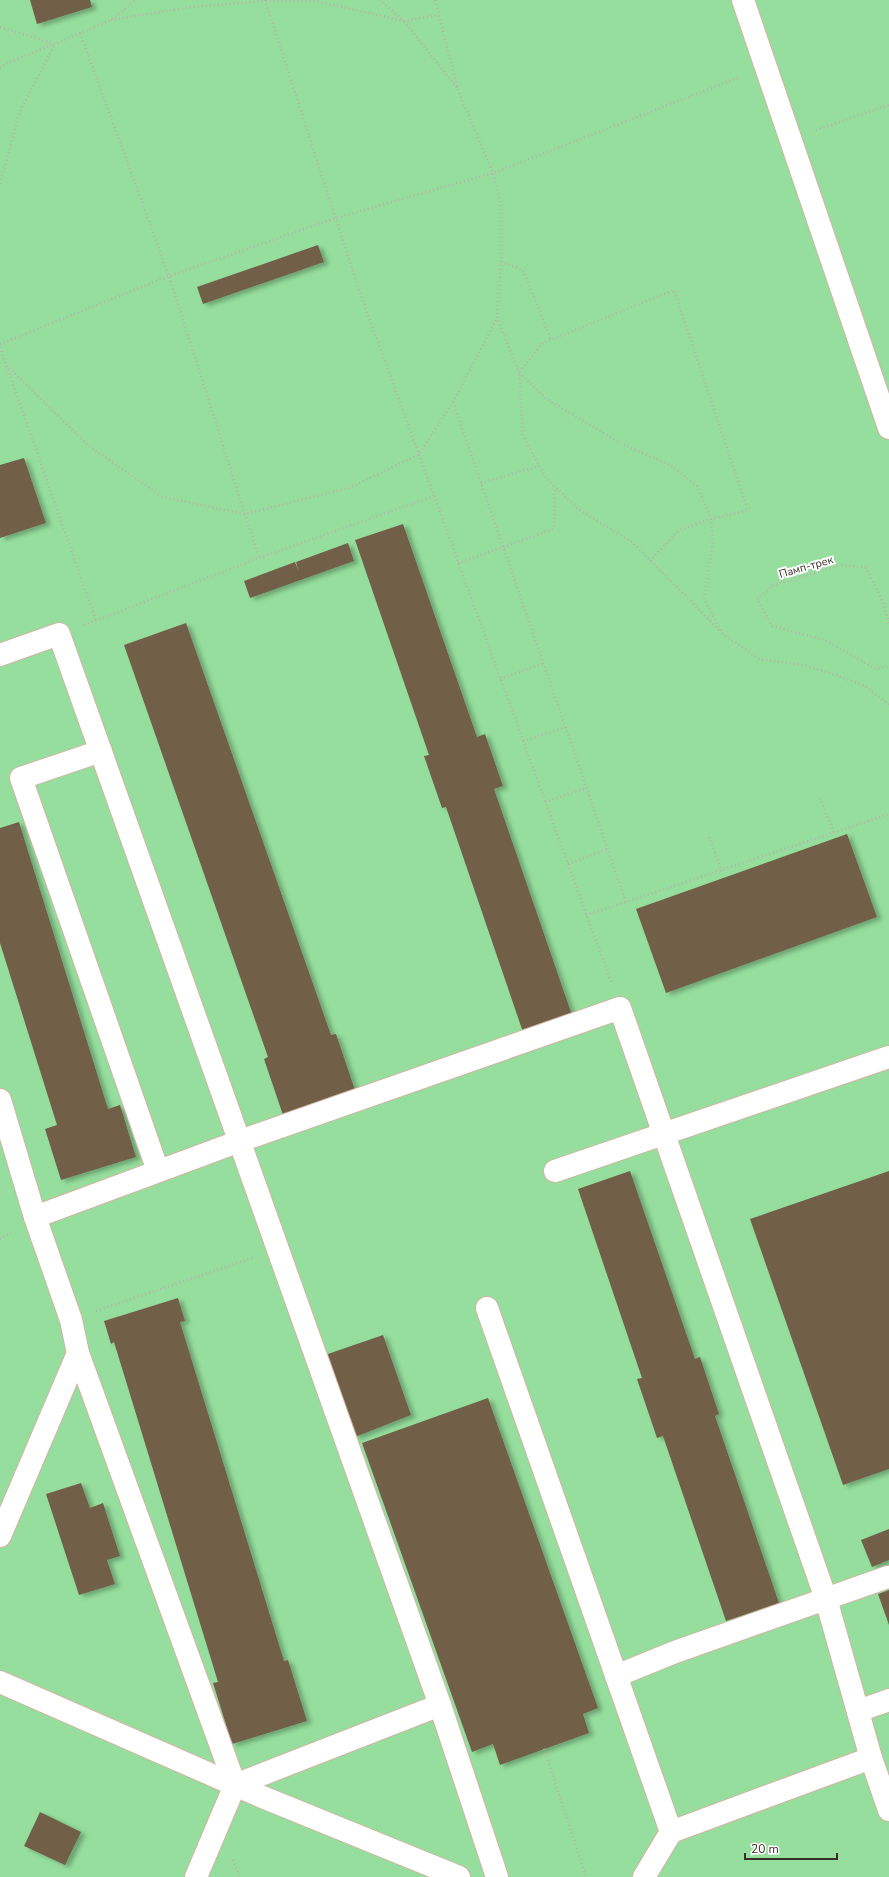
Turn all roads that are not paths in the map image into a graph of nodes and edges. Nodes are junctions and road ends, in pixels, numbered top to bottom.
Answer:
1 (744, 0) edge
2 (889, 428) edge
3 (0, 655) edge
4 (101, 751) junction
5 (889, 1057) edge
6 (0, 1100) edge
7 (663, 1134) junction
8 (240, 1141) junction
9 (158, 1171) junction
10 (555, 1171) dead end
11 (35, 1217) junction
12 (487, 1308) dead end
13 (78, 1353) junction
14 (0, 1536) edge
15 (888, 1577) edge
16 (826, 1599) junction
17 (616, 1676) junction
18 (0, 1682) edge
19 (889, 1700) edge
20 (440, 1704) junction
21 (858, 1711) junction
22 (872, 1758) junction
23 (235, 1785) junction
24 (889, 1810) edge
25 (671, 1832) junction
26 (196, 1877) edge
27 (459, 1877) edge
28 (497, 1877) edge
29 (644, 1877) edge

1 - 2 street
3 - 4 street
4 - 8 street
4 - 9 street
5 - 7 street
6 - 11 street
7 - 8 street
7 - 10 street
7 - 16 street
8 - 9 street
8 - 20 street
9 - 11 street
11 - 13 street
12 - 17 street
13 - 14 street
13 - 23 street
15 - 16 street
16 - 17 street
16 - 21 street
17 - 25 street
18 - 23 street
19 - 21 street
20 - 23 street
20 - 28 street
21 - 22 street
22 - 24 street
22 - 25 street
23 - 26 street
23 - 27 street
25 - 29 street

